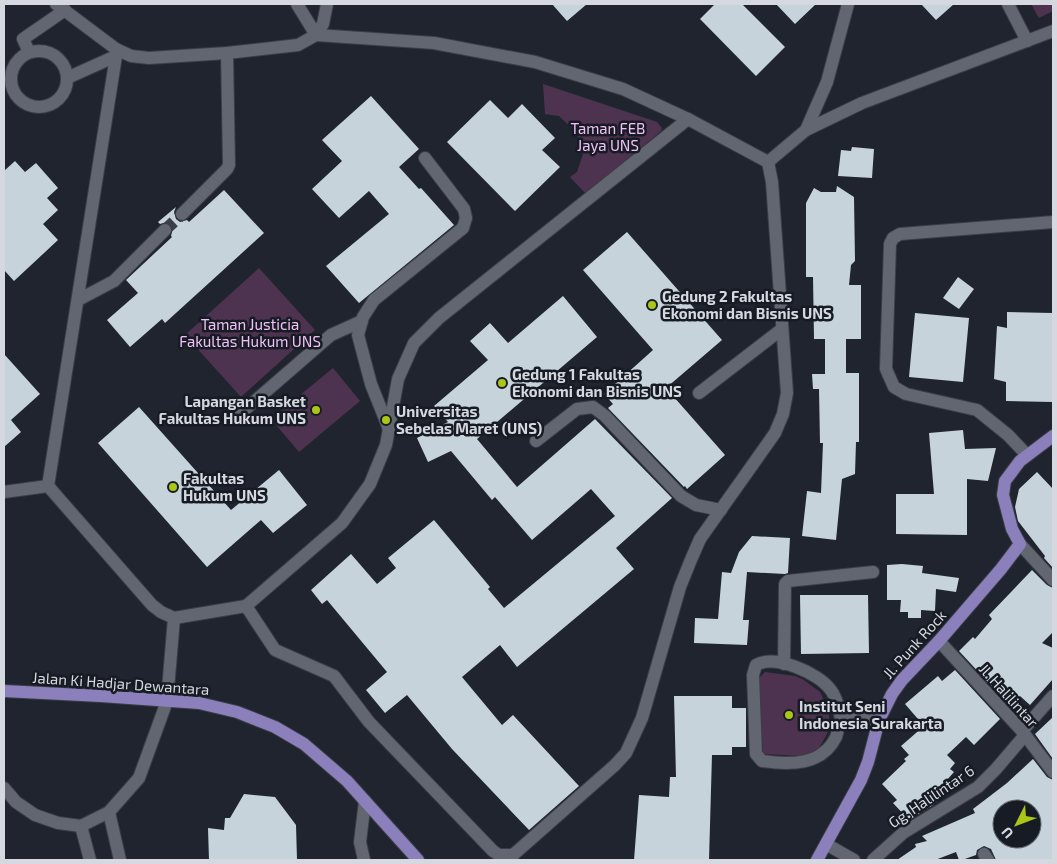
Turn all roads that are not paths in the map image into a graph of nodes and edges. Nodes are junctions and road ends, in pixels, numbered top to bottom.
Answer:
1 (297, 4) edge
2 (326, 4) edge
3 (848, 4) edge
4 (1008, 4) edge
5 (61, 7) edge
6 (1053, 31) edge
7 (316, 35) junction
8 (1026, 41) junction
9 (29, 52) junction
10 (116, 52) junction
11 (227, 54) junction
12 (67, 78) junction
13 (688, 119) junction
14 (806, 130) junction
15 (425, 158) dead end
16 (768, 162) junction
17 (182, 214) tunnel mouth
18 (1053, 222) edge
19 (165, 230) tunnel mouth
20 (78, 300) junction
21 (362, 321) junction
22 (782, 329) junction
23 (699, 393) dead end
24 (241, 413) dead end
25 (389, 429) junction
26 (1053, 436) edge
27 (536, 442) dead end
28 (1027, 456) junction
29 (48, 486) junction
30 (4, 492) edge
31 (721, 510) junction
32 (1020, 544) junction
33 (873, 572) dead end
34 (1053, 580) edge
35 (246, 606) junction
36 (174, 618) junction
37 (938, 641) junction
38 (784, 664) junction
39 (4, 691) edge
40 (1053, 696) edge
41 (167, 701) junction
42 (841, 718) junction
43 (879, 720) junction
44 (1023, 733) junction
45 (1053, 772) edge
46 (4, 788) edge
47 (365, 801) junction
48 (109, 812) junction
49 (81, 826) junction
50 (826, 844) junction
51 (90, 860) edge
52 (120, 860) edge
53 (364, 860) edge
54 (418, 860) edge
55 (817, 860) edge
56 (854, 860) edge
57 (873, 860) edge

1 - 7 street
2 - 7 street
3 - 14 street
4 - 8 street
5 - 9 street
5 - 10 street
6 - 8 street
7 - 11 street
7 - 13 street
8 - 14 street
9 - 12 street
9 - 12 street
10 - 11 street
10 - 12 street
10 - 20 street
11 - 17 street
13 - 16 street
13 - 25 street
14 - 16 street
15 - 21 street
16 - 22 street
18 - 28 street
19 - 20 street
20 - 29 street
21 - 24 street
21 - 25 street
22 - 23 street
22 - 31 street
25 - 35 street
26 - 28 main road
27 - 31 street
28 - 32 main road
29 - 30 street
29 - 36 street
31 - 35 street
32 - 34 street
32 - 37 main road, Jl. Punk Rock
33 - 38 street
35 - 36 street
36 - 41 street
37 - 43 main road, Jl. Punk Rock
37 - 44 street, Jl. Halilintar
38 - 42 street
38 - 42 street
39 - 41 main road, Jalan Ki Hadjar Dewantara
40 - 44 street, Gg. Halilintar 6
41 - 47 main road, Jalan Ki Hadjar Dewantara
41 - 48 street
42 - 43 street
43 - 50 main road, Jl. Punk Rock
44 - 45 street, Jl. Halilintar
44 - 57 street, Gg. Halilintar 6
46 - 49 street
47 - 53 street
47 - 54 main road, Jalan Ki Hadjar Dewantara
48 - 49 street
48 - 52 street
49 - 51 street
50 - 55 main road, Jl. Punk Rock
50 - 56 street

